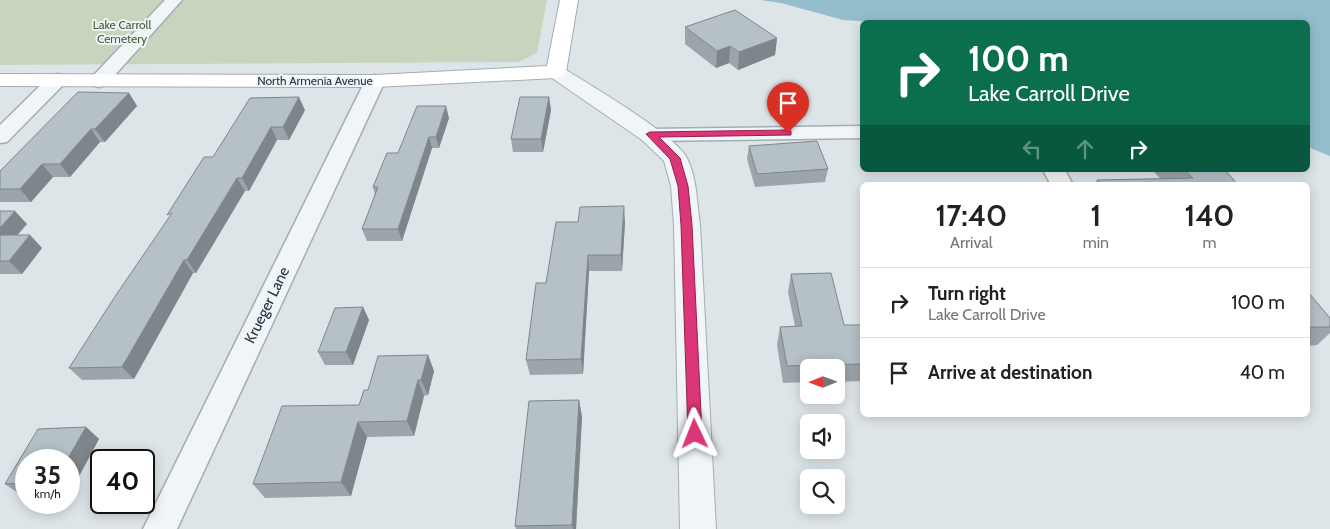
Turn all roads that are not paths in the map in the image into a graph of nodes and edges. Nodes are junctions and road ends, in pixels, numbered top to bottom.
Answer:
1 (174, 0) edge
2 (569, 0) edge
3 (556, 72) junction
4 (0, 80) edge
5 (57, 80) junction
6 (99, 81) junction
7 (375, 81) junction
8 (860, 132) edge
9 (650, 134) junction
10 (0, 136) edge
11 (160, 529) edge
12 (698, 529) edge

1 - 6 street
2 - 3 main road
3 - 7 main road, North Armenia Avenue
3 - 9 street
4 - 5 main road, North Armenia Avenue
5 - 6 main road, North Armenia Avenue
5 - 10 street
6 - 7 main road, North Armenia Avenue
7 - 11 street, Krueger Lane
8 - 9 street
9 - 12 street

